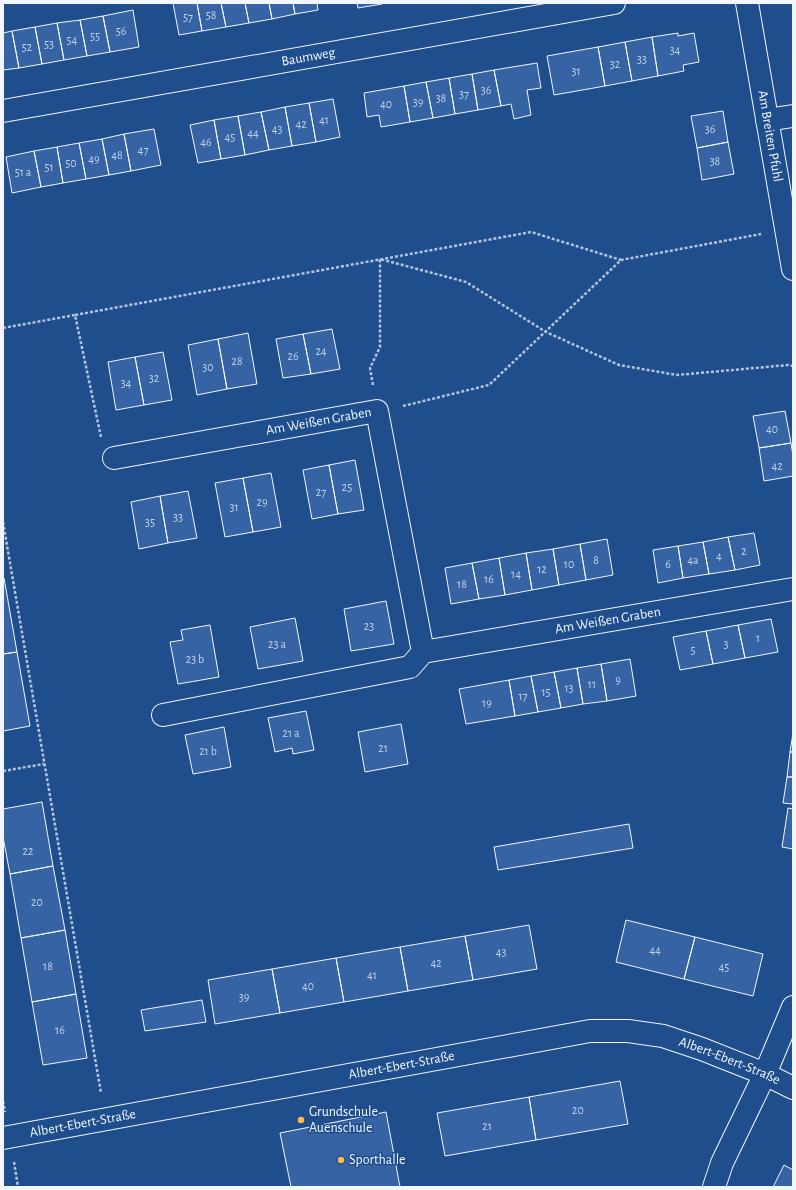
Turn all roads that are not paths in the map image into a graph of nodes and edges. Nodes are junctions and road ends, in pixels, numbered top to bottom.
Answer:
1 (614, 3) edge
2 (747, 3) edge
3 (3, 111) edge
4 (793, 116) edge
5 (767, 120) junction
6 (793, 269) edge
7 (114, 458) road end
8 (793, 589) edge
9 (423, 652) junction
10 (163, 715) dead end
11 (793, 1007) edge
12 (765, 1074) junction
13 (793, 1088) edge
14 (3, 1138) edge
15 (714, 1187) edge

1 - 3 street, Baumweg
2 - 5 street, Am Breiten Pfuhl
4 - 5 street
5 - 6 street, Am Breiten Pfuhl
7 - 9 street, Am Weißen Graben
8 - 9 street, Am Weißen Graben
9 - 10 street
11 - 12 street
12 - 13 street, Albert-Ebert-Straße
12 - 14 street, Albert-Ebert-Straße
12 - 15 street

